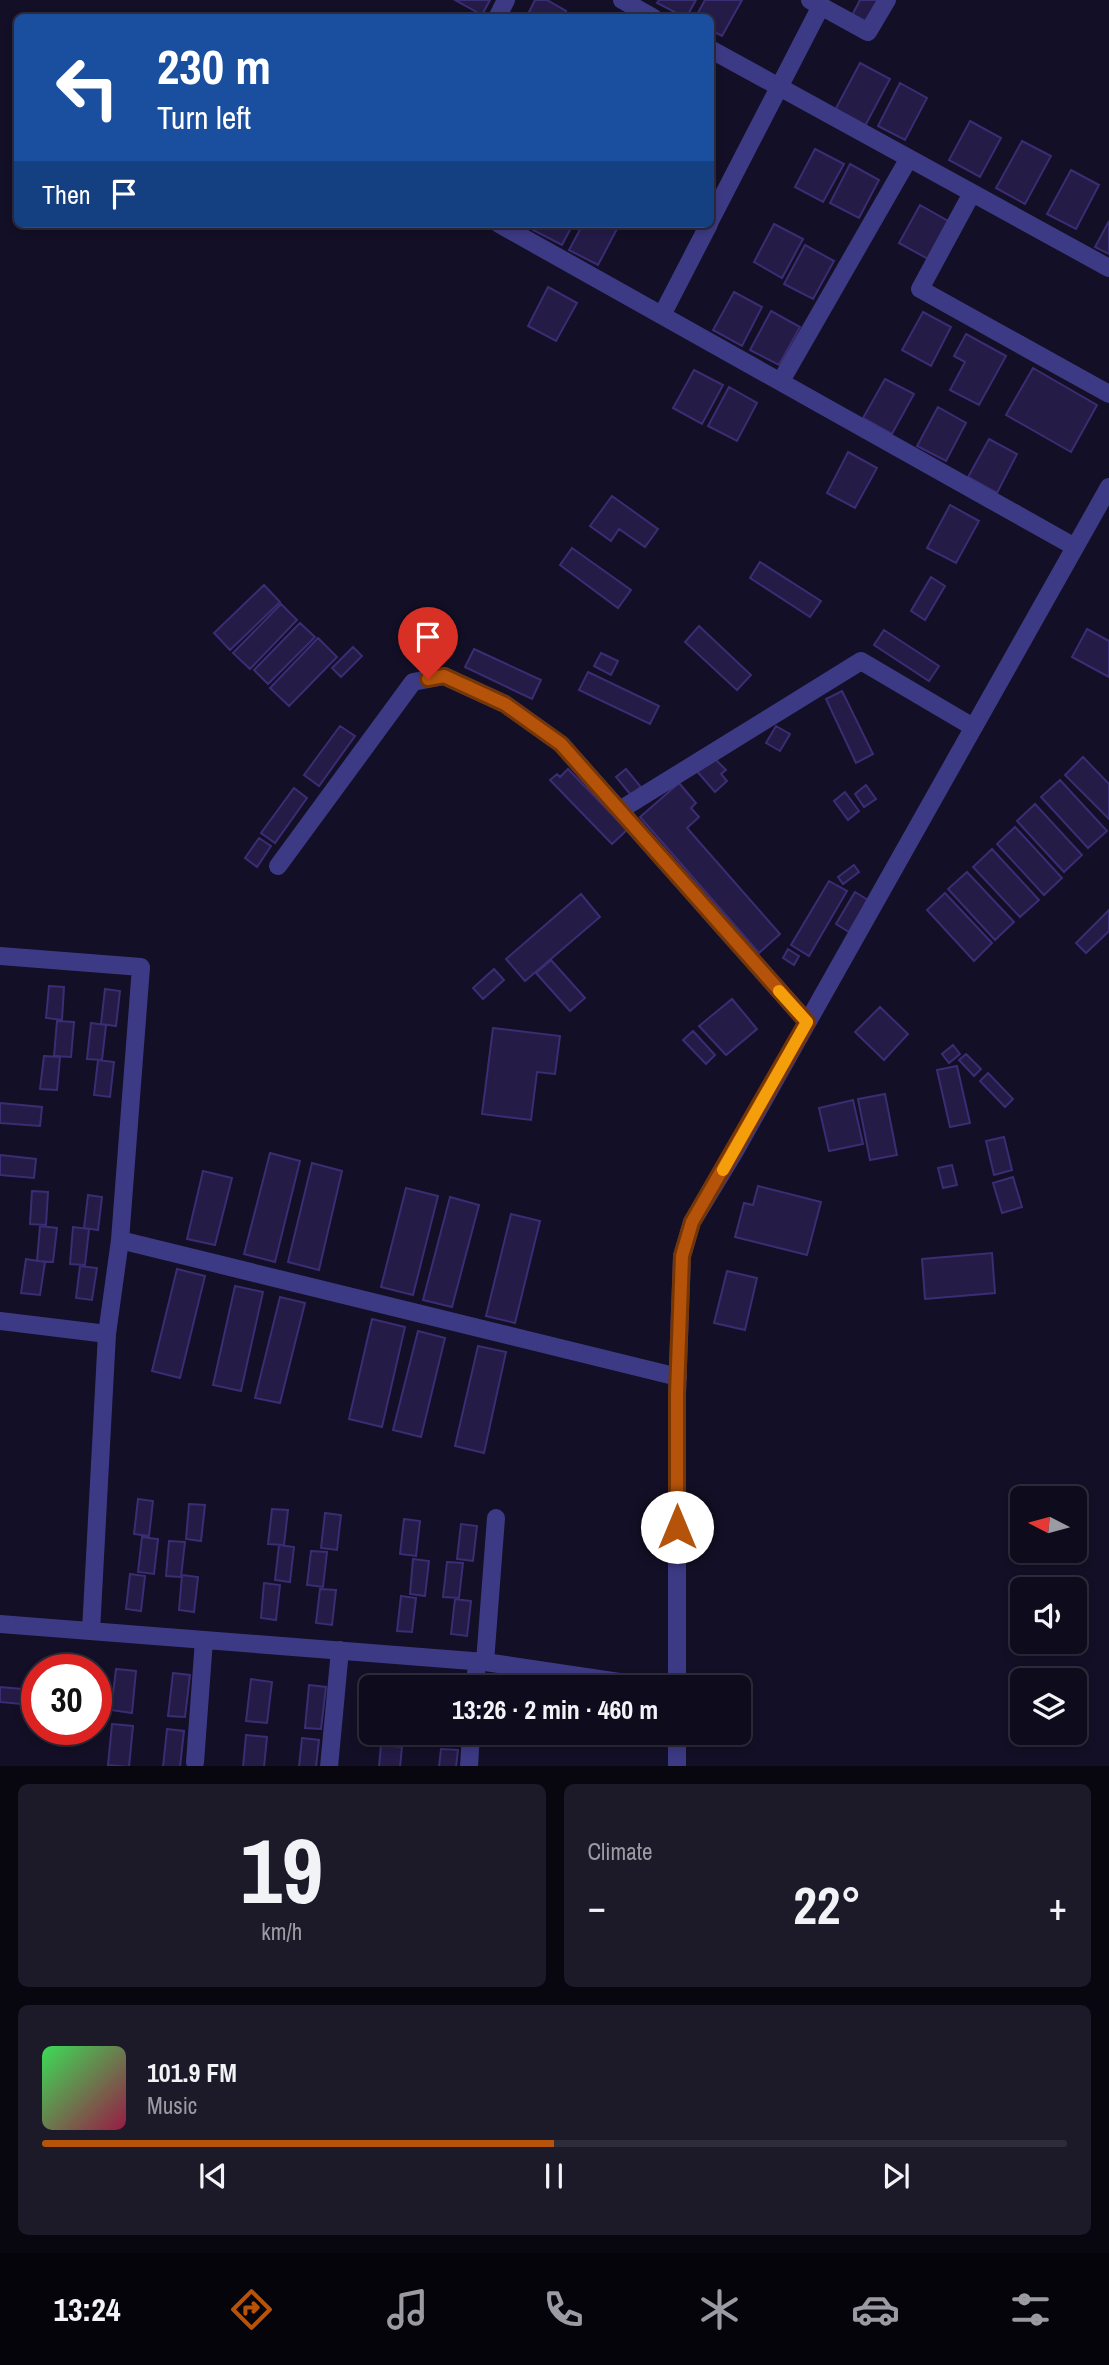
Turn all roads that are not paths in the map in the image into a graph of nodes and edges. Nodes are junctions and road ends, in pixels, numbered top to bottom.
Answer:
1 (622, 0) edge
2 (887, 0) edge
3 (815, 3) edge
4 (647, 14) edge
5 (714, 50) edge
6 (780, 87) junction
7 (909, 158) junction
8 (972, 193) junction
9 (714, 215) edge
10 (506, 228) edge
11 (707, 228) edge
12 (1109, 268) edge
13 (662, 315) junction
14 (780, 382) junction
15 (1109, 394) edge
16 (1109, 487) edge
17 (1075, 547) junction
18 (974, 727) junction
19 (620, 810) junction
20 (278, 866) dead end
21 (0, 956) edge
22 (807, 1022) junction
23 (120, 1240) junction
24 (0, 1321) edge
25 (107, 1335) junction
26 (678, 1377) junction
27 (496, 1518) dead end
28 (0, 1624) edge
29 (91, 1631) junction
30 (204, 1640) junction
31 (340, 1650) junction
32 (481, 1662) junction
33 (478, 1675) edge
34 (570, 1675) edge
35 (677, 1675) edge
36 (470, 1745) edge
37 (677, 1745) edge
38 (195, 1762) dead end
39 (329, 1766) edge
40 (469, 1766) edge
41 (677, 1766) edge

1 - 4 street
2 - 3 street
3 - 6 street
5 - 6 street
6 - 7 street
6 - 9 street
7 - 8 street
7 - 14 street
8 - 12 street
8 - 15 street
10 - 13 street
11 - 13 street
13 - 14 street
14 - 17 street
16 - 17 street
17 - 18 street
18 - 19 street
18 - 22 street
19 - 20 street
19 - 22 street
21 - 23 street
22 - 26 street
23 - 25 street
23 - 26 street
24 - 25 street
25 - 29 street
26 - 35 street
27 - 32 street
28 - 29 street
29 - 30 street
30 - 31 street
30 - 38 street
31 - 32 street
31 - 39 street
32 - 33 street
32 - 34 street
36 - 40 street
37 - 41 street

